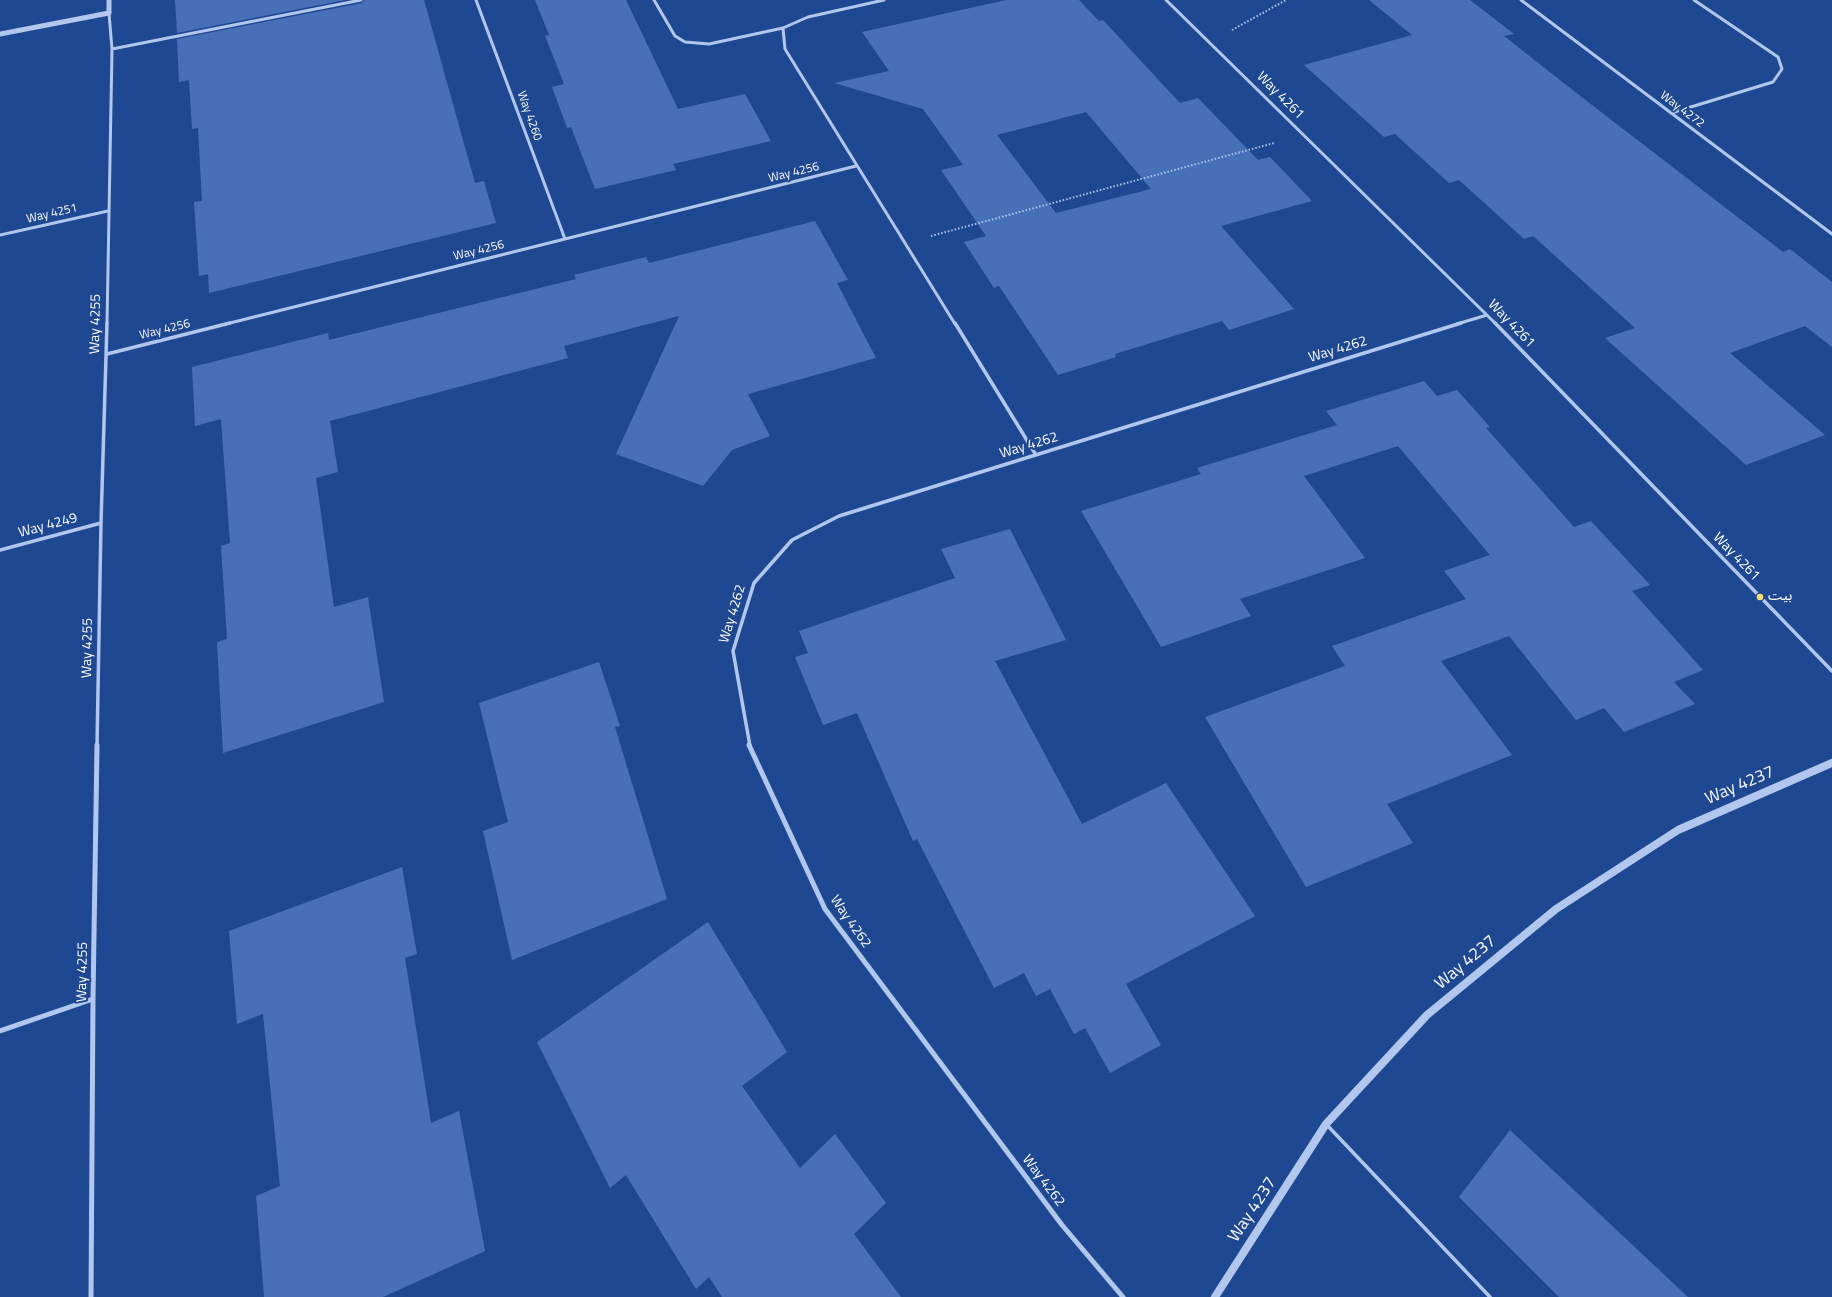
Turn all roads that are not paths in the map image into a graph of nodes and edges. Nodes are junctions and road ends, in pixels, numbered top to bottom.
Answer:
1 (109, 0) edge
2 (361, 0) edge
3 (476, 0) edge
4 (654, 0) edge
5 (884, 0) edge
6 (1166, 0) edge
7 (1521, 0) edge
8 (1694, 0) edge
9 (109, 13) junction
10 (782, 28) junction
11 (0, 34) edge
12 (112, 49) junction
13 (1672, 113) junction
14 (856, 166) junction
15 (108, 211) junction
16 (1832, 234) edge
17 (0, 236) edge
18 (565, 239) junction
19 (1487, 315) junction
20 (107, 354) junction
21 (1036, 455) junction
22 (101, 523) junction
23 (0, 550) edge
24 (1832, 671) edge
25 (1832, 763) edge
26 (93, 999) junction
27 (0, 1031) edge
28 (1326, 1124) junction
29 (91, 1297) edge
30 (1123, 1297) edge
31 (1215, 1297) edge
32 (1490, 1297) edge

1 - 9 street, Way 4255
2 - 12 street
3 - 18 street, Way 4260
4 - 10 street
5 - 10 street
6 - 19 street, Way 4261
7 - 13 street, Way 4272
8 - 13 street
9 - 11 street
9 - 12 street, Way 4255
10 - 14 street
12 - 15 street, Way 4255
13 - 16 street, Way 4272
14 - 18 street, Way 4256
14 - 21 street
15 - 17 street, Way 4251
15 - 20 street, Way 4255
18 - 20 street, Way 4256
19 - 21 street, Way 4262
19 - 24 street, Way 4261
20 - 22 street, Way 4255
21 - 30 street, Way 4262
22 - 23 street, Way 4249
22 - 26 street, Way 4255
25 - 28 street, Way 4237
26 - 27 street
26 - 29 street, Way 4255
28 - 31 street, Way 4237
28 - 32 lane

